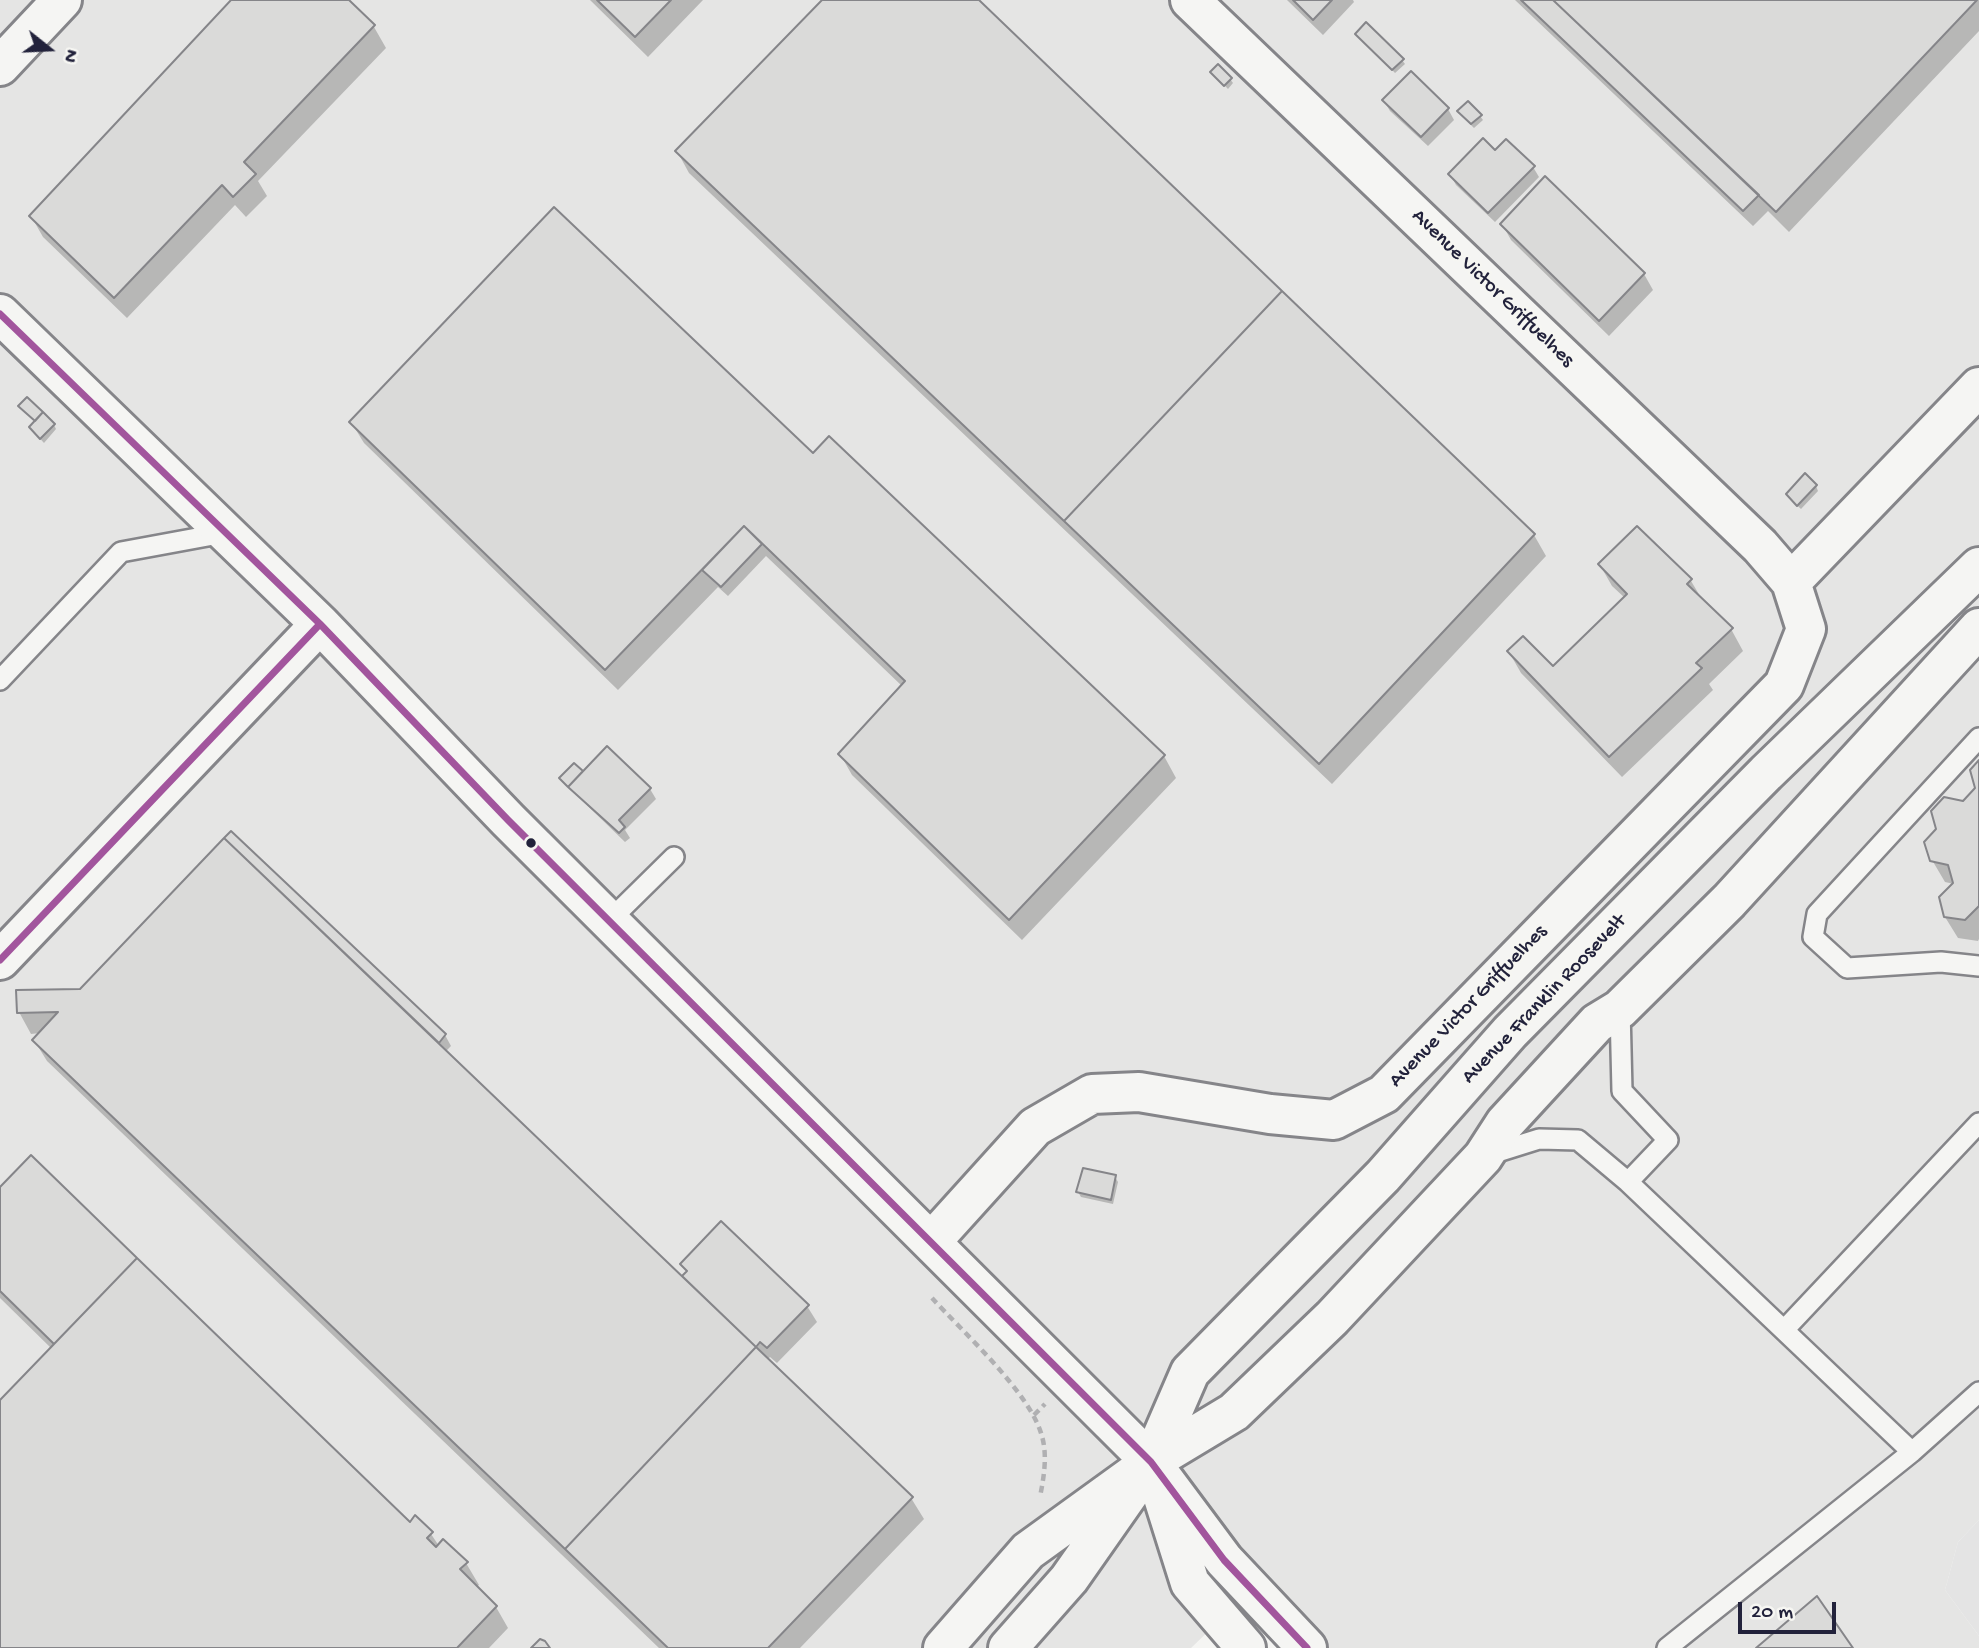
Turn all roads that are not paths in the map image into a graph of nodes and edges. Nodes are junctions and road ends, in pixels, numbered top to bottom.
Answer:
1 (62, 0) edge
2 (1190, 0) edge
3 (0, 66) edge
4 (0, 314) edge
5 (1979, 387) edge
6 (224, 533) junction
7 (1979, 567) edge
8 (1791, 582) junction
9 (320, 624) junction
10 (1979, 628) edge
11 (0, 680) edge
12 (1979, 738) edge
13 (674, 857) dead end
14 (609, 921) junction
15 (0, 960) edge
16 (1979, 966) edge
17 (1620, 1009) junction
18 (1979, 1123) edge
19 (1483, 1157) junction
20 (1628, 1182) junction
21 (931, 1242) junction
22 (1784, 1330) junction
23 (1979, 1392) edge
24 (1912, 1452) junction
25 (1151, 1462) junction
26 (943, 1648) edge
27 (1008, 1648) edge
28 (1246, 1648) edge
29 (1307, 1648) edge
30 (1667, 1648) edge

1 - 3 street
2 - 8 street, Avenue Victor Griffuelhes
4 - 6 street
5 - 8 street
6 - 9 street
6 - 11 lane
7 - 25 street, Avenue Franklin Roosevelt
8 - 21 street, Avenue Victor Griffuelhes
9 - 14 street
9 - 15 street
10 - 17 street, Avenue Franklin Roosevelt
12 - 16 lane
13 - 14 lane
14 - 21 street
17 - 19 street, Avenue Franklin Roosevelt
17 - 20 lane
18 - 22 lane
19 - 20 lane
19 - 25 street, Avenue Franklin Roosevelt
20 - 22 lane
21 - 25 street
22 - 24 lane
23 - 24 lane
24 - 30 lane
25 - 26 street, Avenue Franklin Roosevelt
25 - 27 street, Avenue Franklin Roosevelt
25 - 28 street
25 - 29 street

